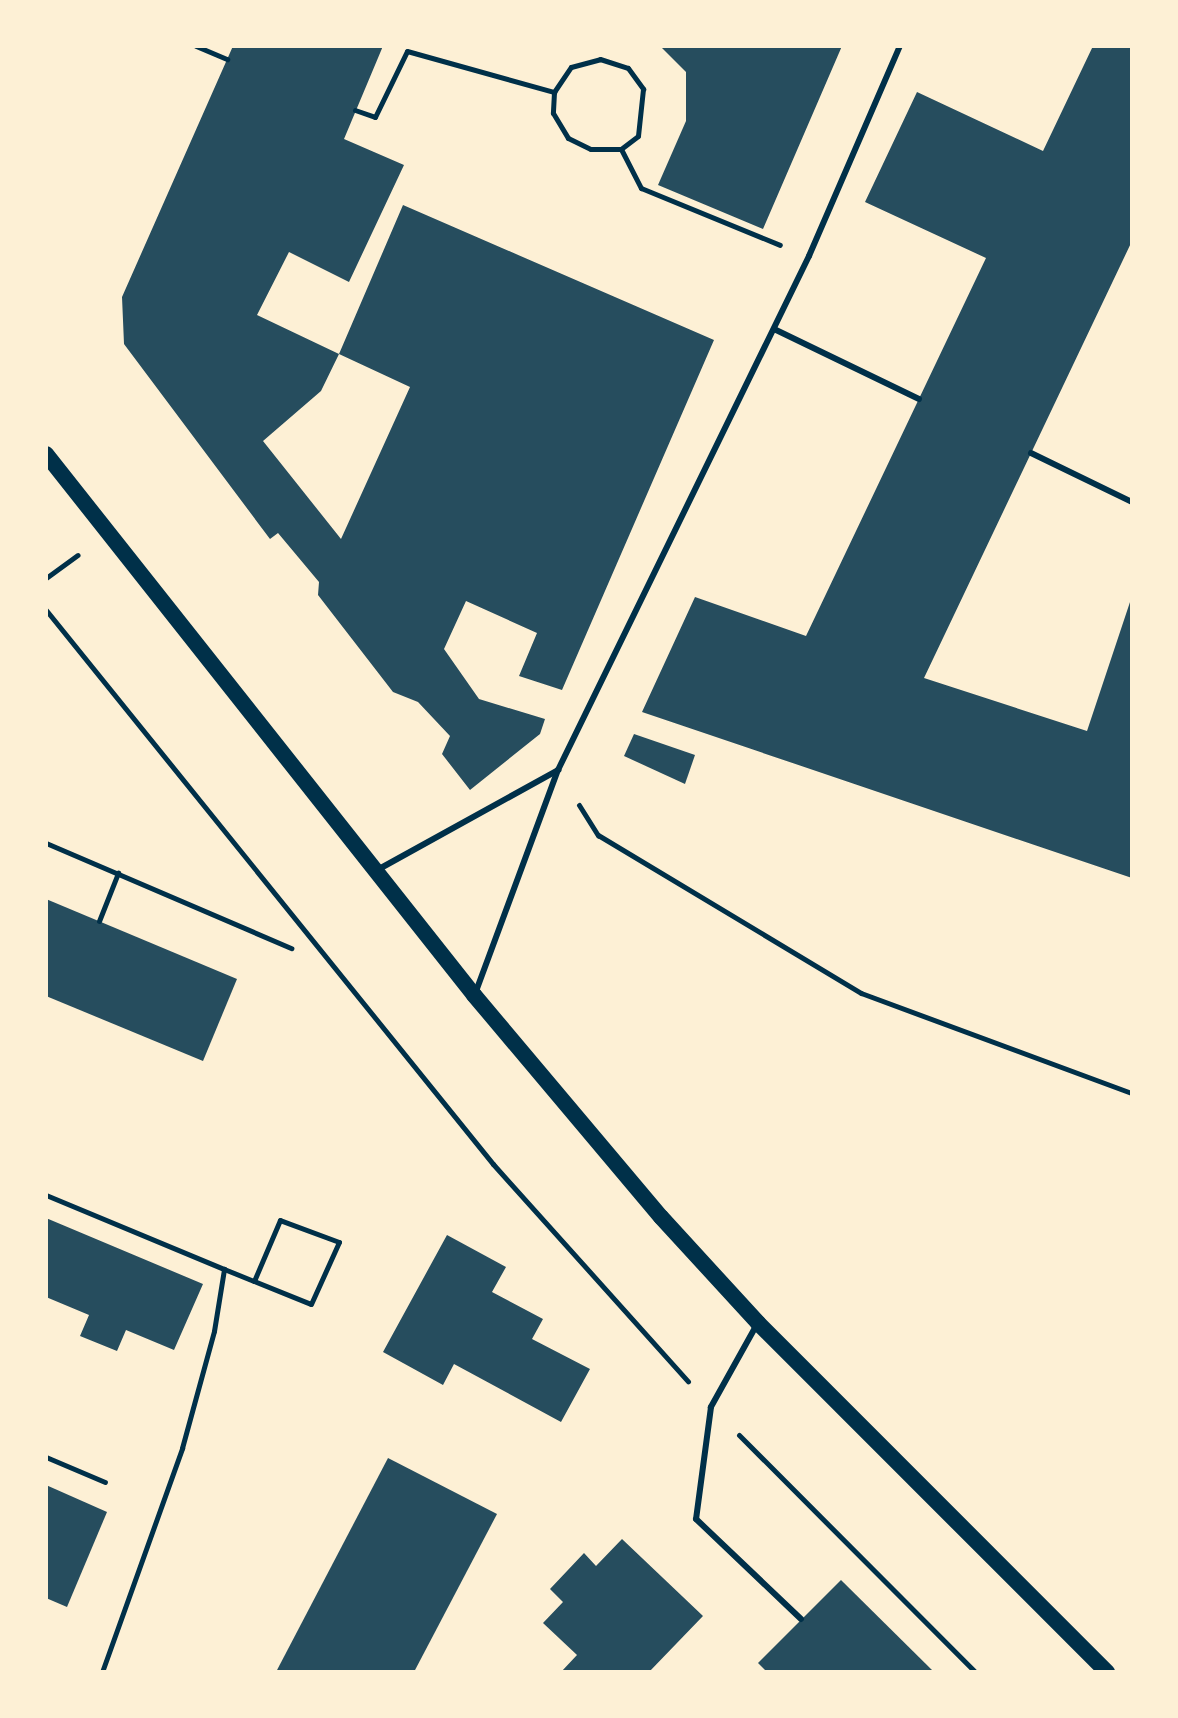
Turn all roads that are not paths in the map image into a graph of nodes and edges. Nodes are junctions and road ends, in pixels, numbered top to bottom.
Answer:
1 (900, 46) edge
2 (774, 329) junction
3 (919, 399) dead end
4 (1031, 453) dead end
5 (46, 454) edge
6 (1132, 502) edge
7 (558, 770) junction
8 (377, 870) junction
9 (474, 995) junction
10 (758, 1323) junction
11 (801, 1619) dead end
12 (1107, 1672) edge

1 - 2 lane
2 - 3 lane
2 - 7 lane
4 - 6 lane
5 - 8 main road
7 - 8 lane
7 - 9 lane
8 - 9 main road
9 - 10 main road
10 - 11 lane
10 - 12 main road

